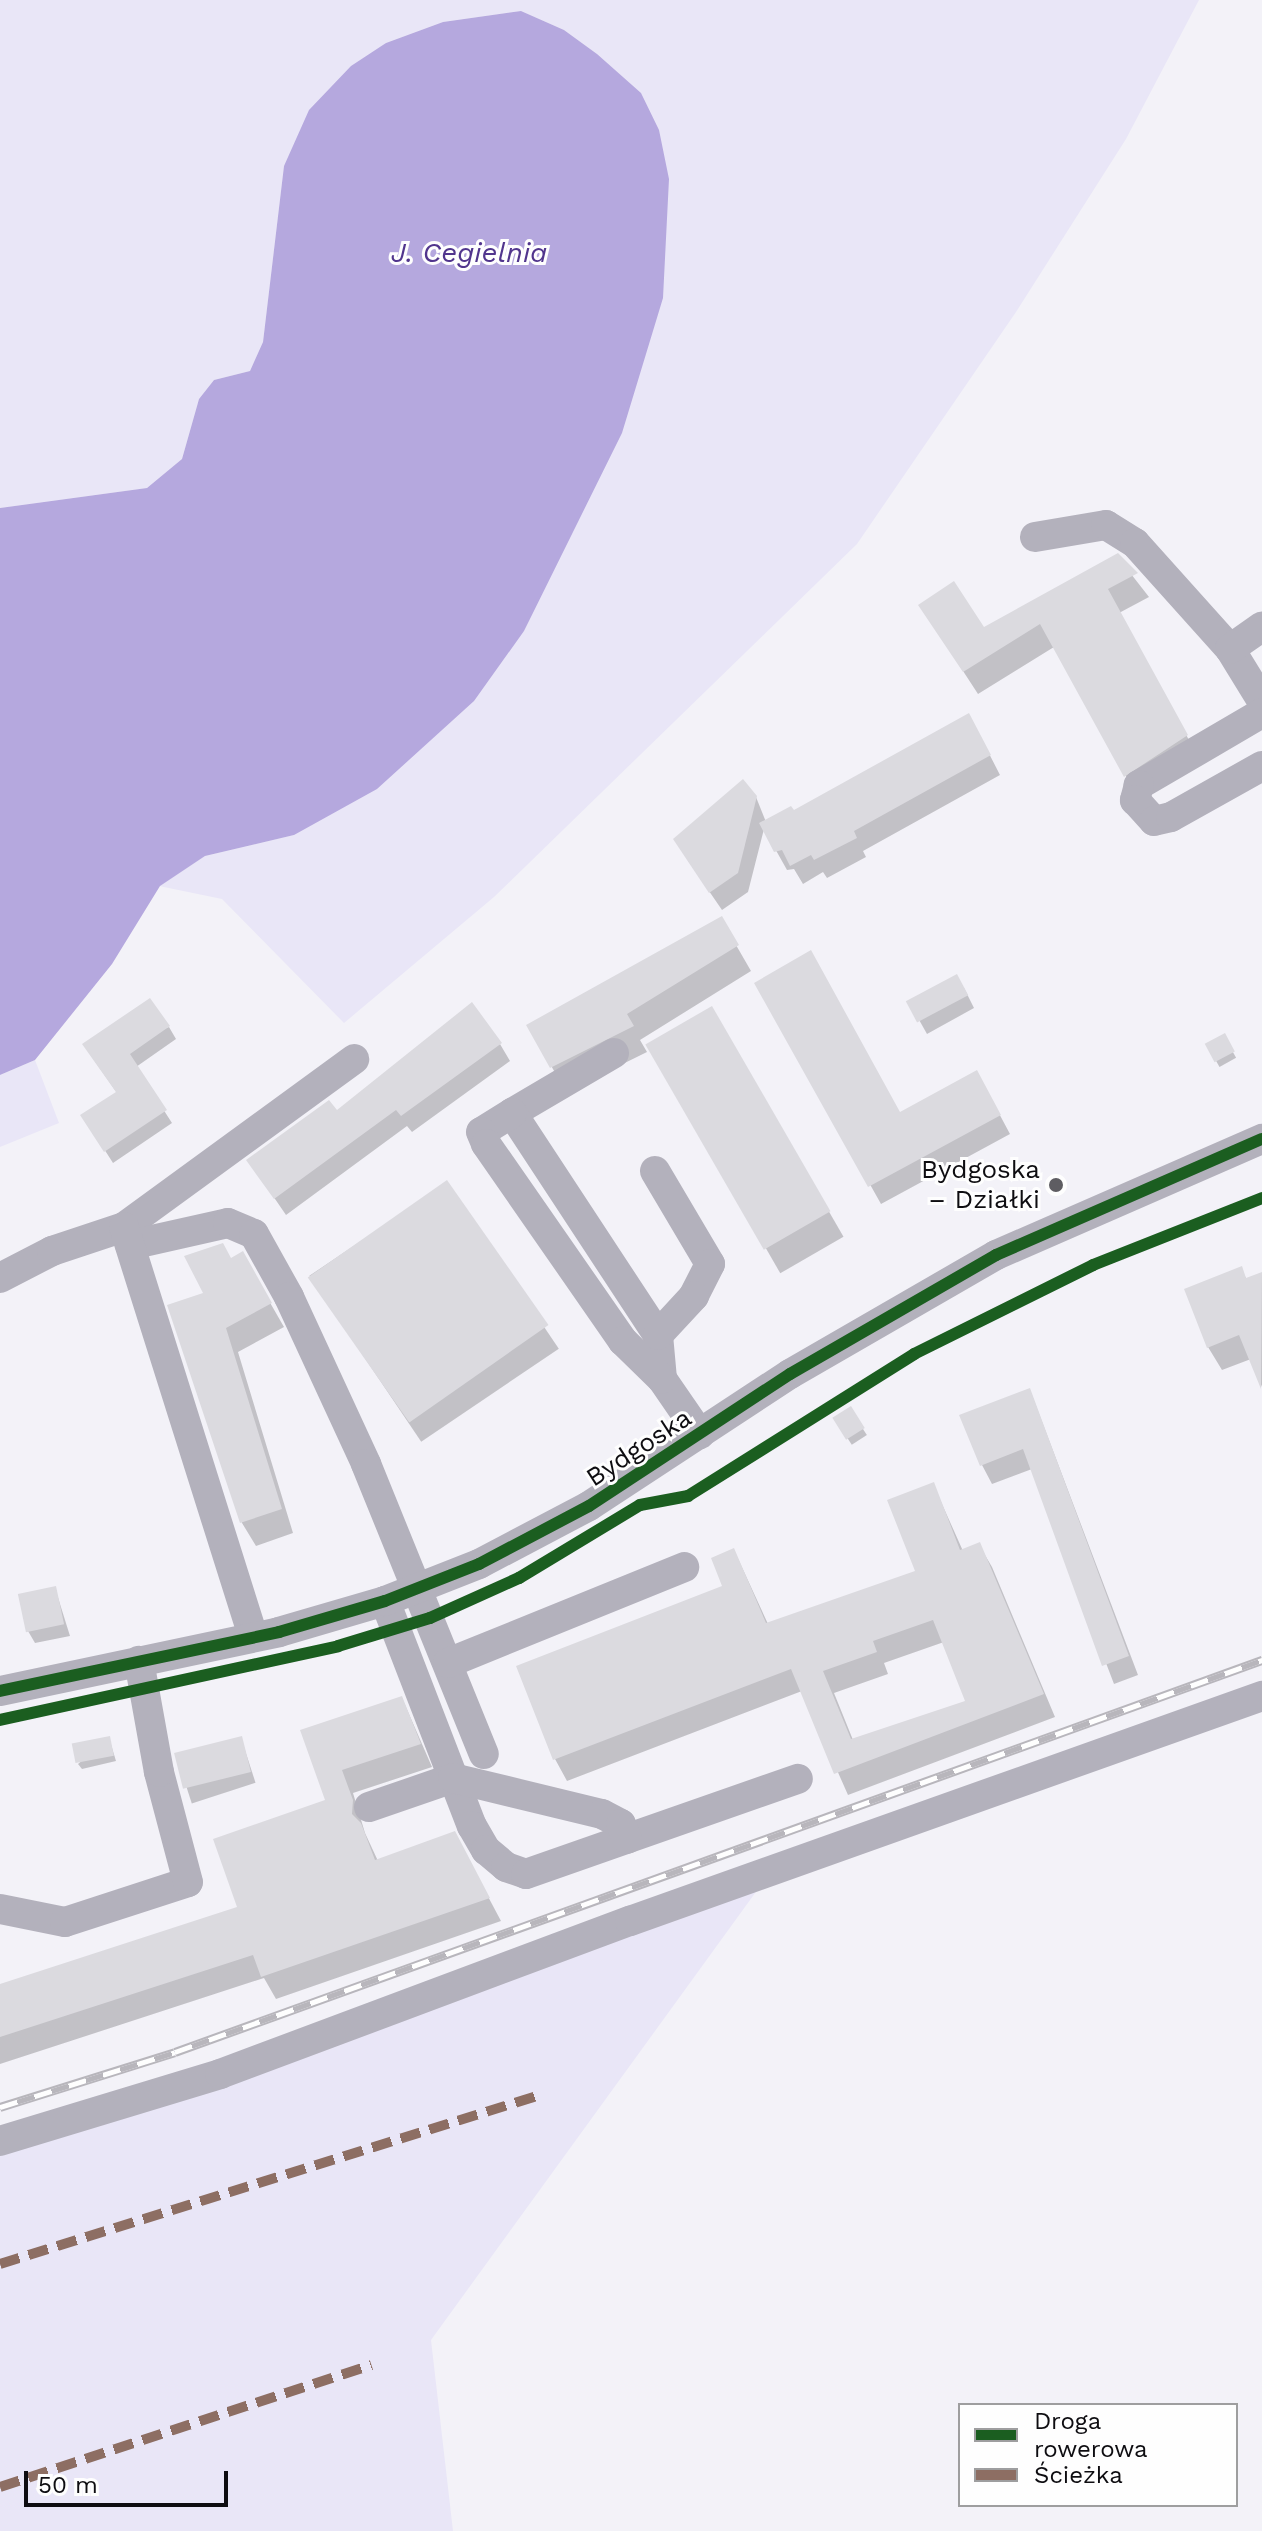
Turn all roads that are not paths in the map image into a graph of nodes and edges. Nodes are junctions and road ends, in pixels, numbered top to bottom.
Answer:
1 (1035, 537) dead end
2 (1262, 627) edge
3 (1230, 649) junction
4 (1262, 701) edge
5 (1262, 713) edge
6 (1262, 766) edge
7 (614, 1053) dead end
8 (354, 1059) dead end
9 (512, 1113) junction
10 (1262, 1139) edge
11 (655, 1171) dead end
12 (127, 1236) junction
13 (0, 1278) edge
14 (658, 1335) junction
15 (662, 1379) junction
16 (700, 1434) junction
17 (684, 1567) dead end
18 (419, 1588) junction
19 (385, 1601) junction
20 (253, 1637) junction
21 (139, 1661) junction
22 (448, 1663) junction
23 (0, 1691) edge
24 (1262, 1696) edge
25 (484, 1754) dead end
26 (453, 1778) junction
27 (798, 1779) dead end
28 (369, 1807) dead end
29 (627, 1839) junction
30 (0, 1909) edge
31 (0, 2141) edge

1 - 3 street
2 - 3 street
3 - 4 street
5 - 6 street
7 - 9 street
8 - 12 street
9 - 14 street
9 - 15 street
10 - 16 street, Bydgoska
11 - 14 street
12 - 13 street
12 - 18 street
12 - 20 street
14 - 15 street
15 - 16 street
16 - 18 street, Bydgoska
17 - 22 street
18 - 19 street, Bydgoska
18 - 22 street
19 - 20 street, Bydgoska
19 - 26 street
20 - 21 street, Bydgoska
21 - 23 street, Bydgoska
21 - 30 street
22 - 25 street
24 - 31 street
26 - 28 street
26 - 29 street
26 - 29 street
27 - 29 street

